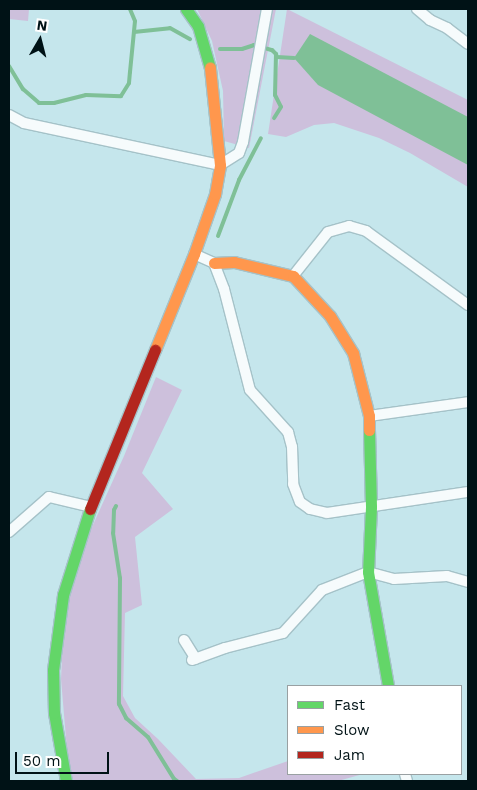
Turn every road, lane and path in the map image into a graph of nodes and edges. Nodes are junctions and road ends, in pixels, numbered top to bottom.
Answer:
1 (186, 9) edge
2 (267, 9) edge
3 (417, 9) edge
4 (468, 44) edge
5 (9, 115) edge
6 (220, 165) junction
7 (194, 254) junction
8 (214, 263) junction
9 (293, 276) junction
10 (468, 305) edge
11 (468, 402) edge
12 (369, 416) junction
13 (468, 492) edge
14 (371, 507) junction
15 (90, 508) junction
16 (9, 532) edge
17 (368, 572) junction
18 (468, 582) edge
19 (184, 640) dead end
20 (388, 685) edge
21 (66, 781) edge

1 - 6 street
2 - 6 street
3 - 4 street
5 - 6 street
6 - 7 street
7 - 8 street
7 - 15 street
8 - 9 street
8 - 14 street
9 - 10 street
9 - 12 street
11 - 12 street
12 - 14 street
13 - 14 street
14 - 17 street
15 - 16 street
15 - 21 street
17 - 18 street
17 - 19 street
17 - 20 street

